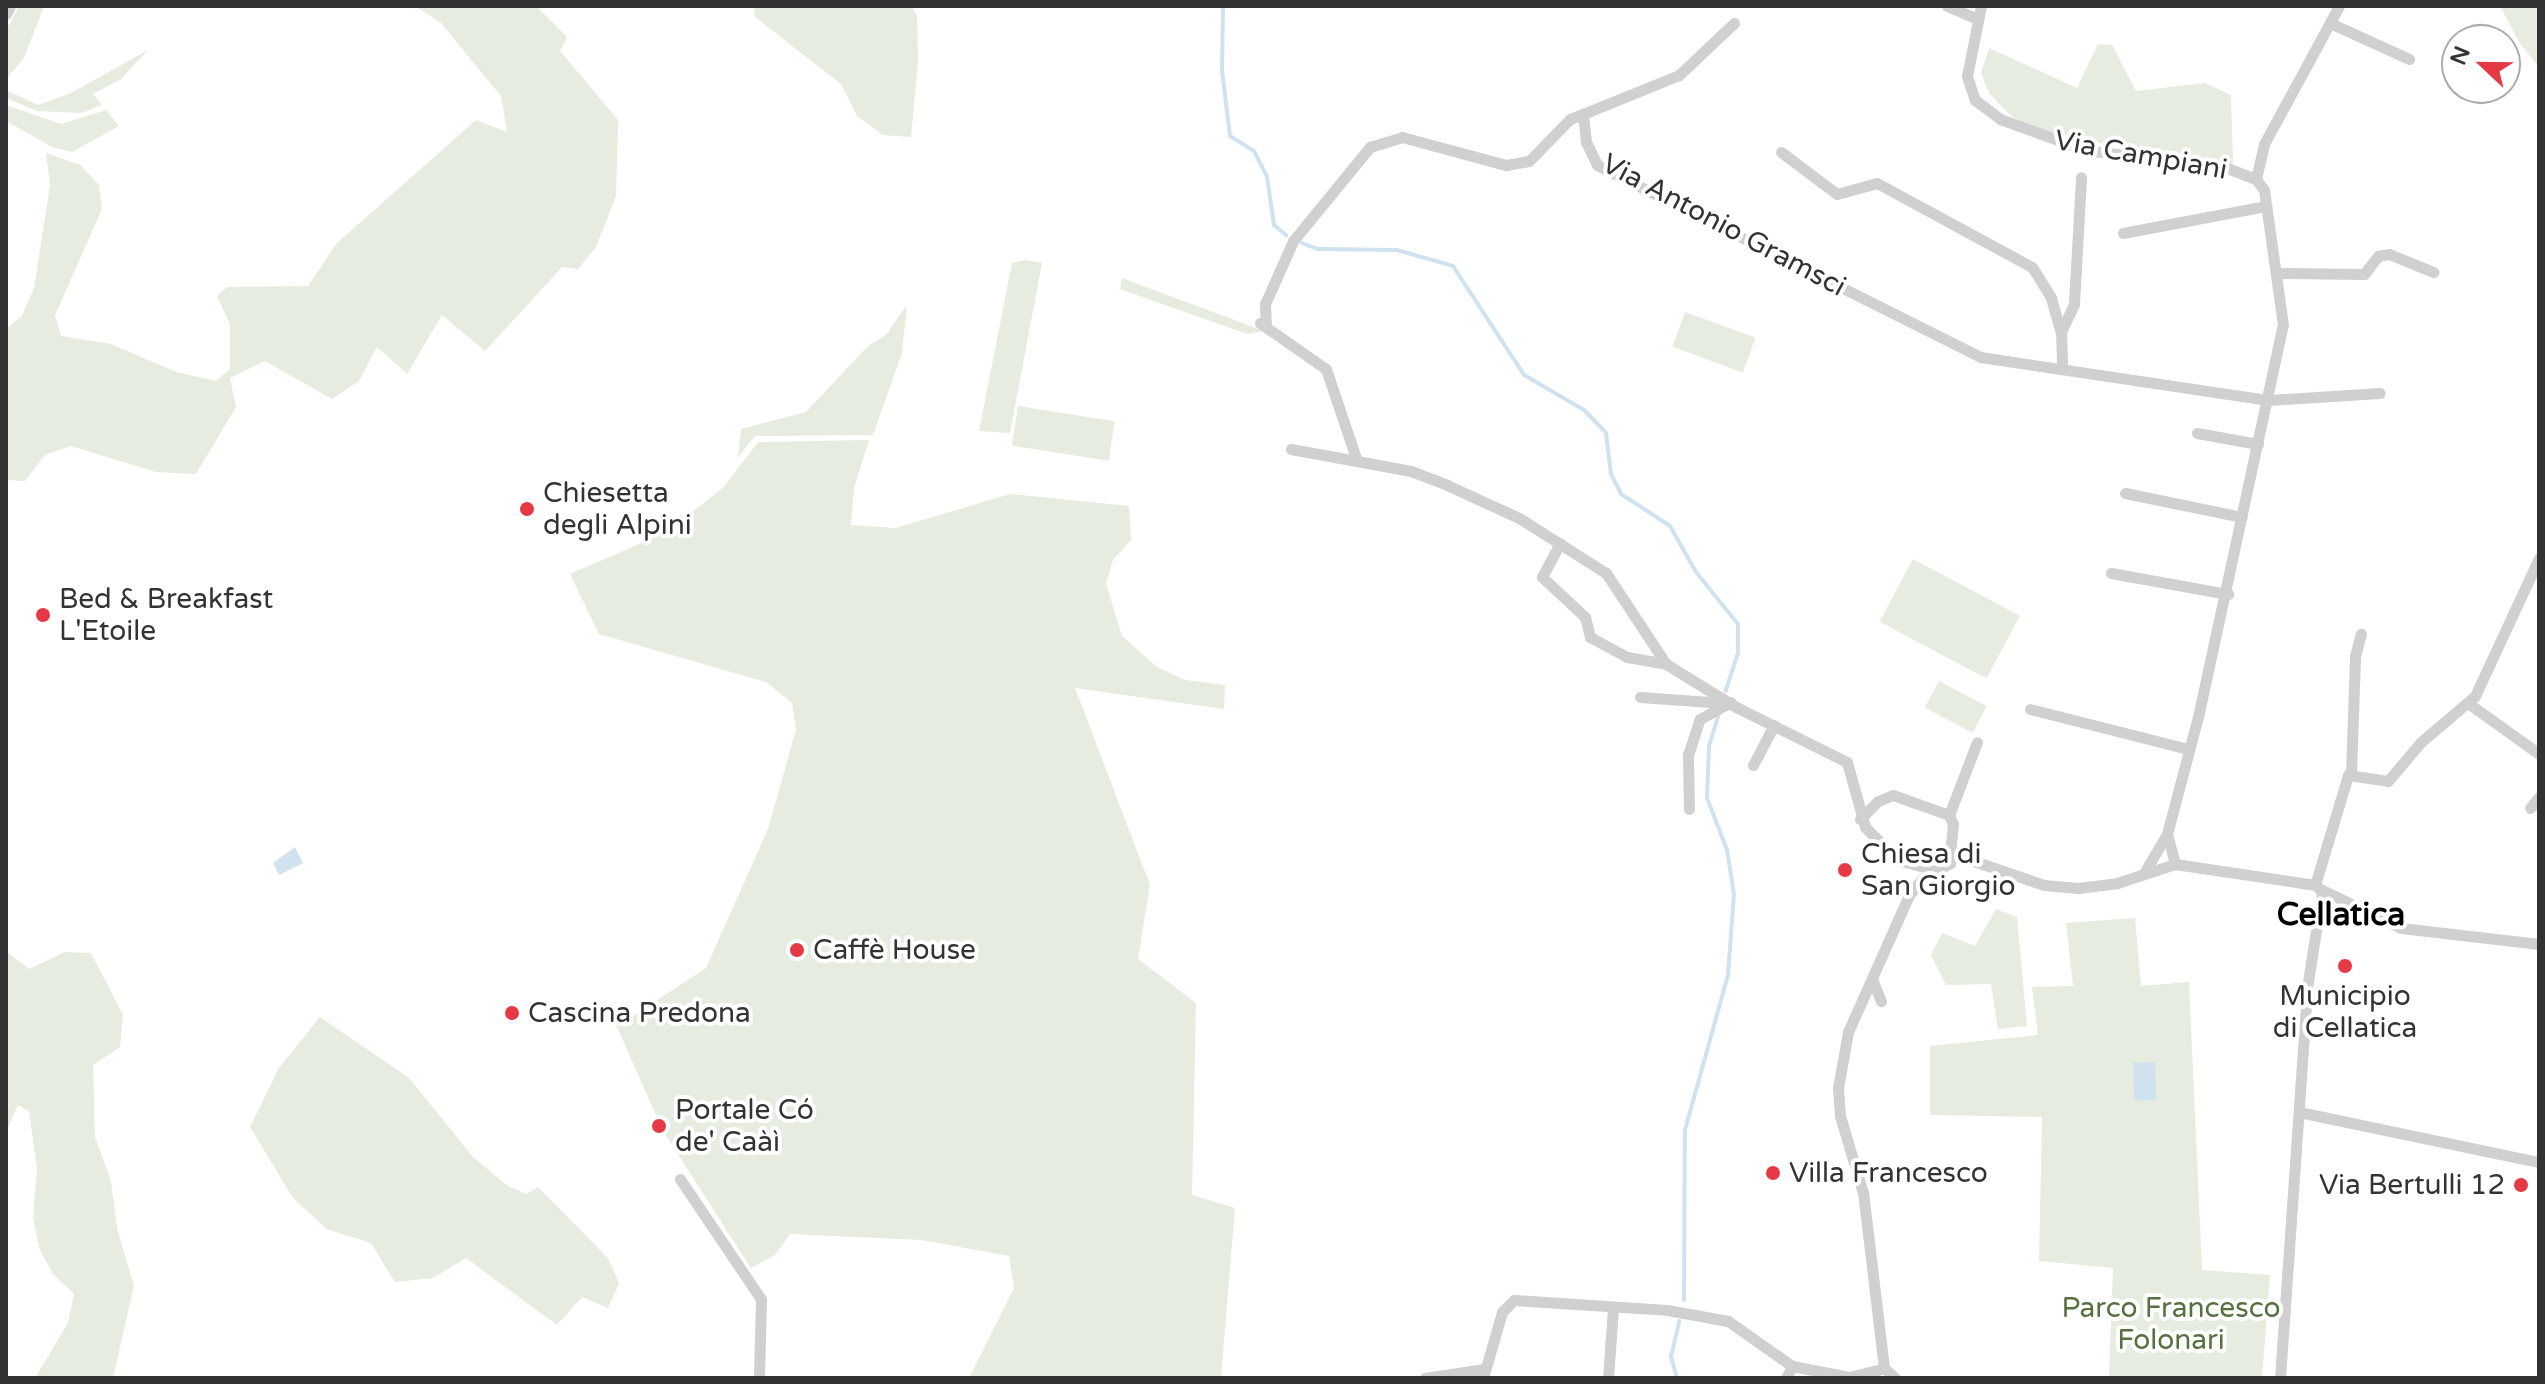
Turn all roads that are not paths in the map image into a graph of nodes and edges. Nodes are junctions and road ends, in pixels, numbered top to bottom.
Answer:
1 (10, 6) edge
2 (1947, 6) edge
3 (1981, 6) edge
4 (2339, 6) edge
5 (6, 14) edge
6 (1977, 19) junction
7 (1734, 23) dead end
8 (2330, 23) junction
9 (2409, 59) dead end
10 (1583, 114) junction
11 (1781, 152) dead end
12 (2081, 177) dead end
13 (2256, 179) junction
14 (2266, 206) junction
15 (2123, 233) dead end
16 (2433, 272) dead end
17 (2277, 273) junction
18 (2061, 332) junction
19 (2062, 369) junction
20 (2380, 393) dead end
21 (2269, 400) junction
22 (2197, 433) dead end
23 (2258, 444) junction
24 (1291, 449) dead end
25 (1357, 461) junction
26 (2125, 493) dead end
27 (2242, 517) junction
28 (1560, 543) junction
29 (2539, 558) edge
30 (2111, 573) dead end
31 (2228, 594) junction
32 (2357, 632) dead end
33 (1666, 664) junction
34 (1640, 697) dead end
35 (1727, 703) junction
36 (2468, 703) junction
37 (2030, 709) dead end
38 (1774, 725) junction
39 (1977, 742) dead end
40 (2188, 749) junction
41 (2539, 754) edge
42 (1753, 765) dead end
43 (2351, 773) junction
44 (2539, 797) edge
45 (2530, 808) dead end
46 (1689, 809) dead end
47 (1860, 819) junction
48 (1951, 820) junction
49 (2167, 834) junction
50 (1950, 858) junction
51 (2175, 864) junction
52 (1935, 870) junction
53 (2144, 873) junction
54 (2318, 884) junction
55 (2539, 944) edge
56 (1872, 979) junction
57 (1881, 1001) dead end
58 (2299, 1112) junction
59 (2539, 1162) edge
60 (680, 1179) dead end
61 (1613, 1308) junction
62 (1792, 1366) junction
63 (1884, 1368) junction
64 (1483, 1373) edge
65 (759, 1378) edge
66 (1425, 1378) edge
67 (1608, 1378) edge
68 (1786, 1378) edge
69 (1895, 1378) edge
70 (2280, 1378) edge

1 - 5 street
2 - 6 street
3 - 6 street, Via Campiani
4 - 8 street
6 - 13 street, Via Campiani
7 - 10 street, Via Antonio Gramsci
8 - 9 street
8 - 13 street
10 - 19 street, Via Antonio Gramsci
10 - 25 street
11 - 18 street
12 - 18 street
13 - 14 street
14 - 15 street
14 - 17 street
16 - 17 street
17 - 21 street
18 - 19 street
19 - 21 street, Via Antonio Gramsci
20 - 21 street, Via Antonio Gramsci
21 - 23 street
22 - 23 street
23 - 27 street
24 - 25 street
25 - 28 street
26 - 27 street
27 - 31 street
28 - 33 street
28 - 33 street
29 - 36 street
30 - 31 street
31 - 40 street
32 - 43 street
33 - 35 street
34 - 35 street
35 - 38 street
35 - 46 street
36 - 41 street
36 - 43 street
37 - 40 street
38 - 42 street
38 - 47 street
39 - 48 street
40 - 49 street
43 - 54 street
44 - 45 street
47 - 48 street
47 - 52 street
48 - 50 street
49 - 51 street
49 - 53 street
50 - 52 street
50 - 53 street
51 - 53 street
51 - 54 street
52 - 56 street
54 - 55 street
54 - 58 street
56 - 57 street
56 - 63 street
58 - 59 street
58 - 70 street
60 - 65 street
61 - 62 street
61 - 64 street
61 - 67 street
62 - 63 street
62 - 68 street
63 - 69 street
64 - 66 street

